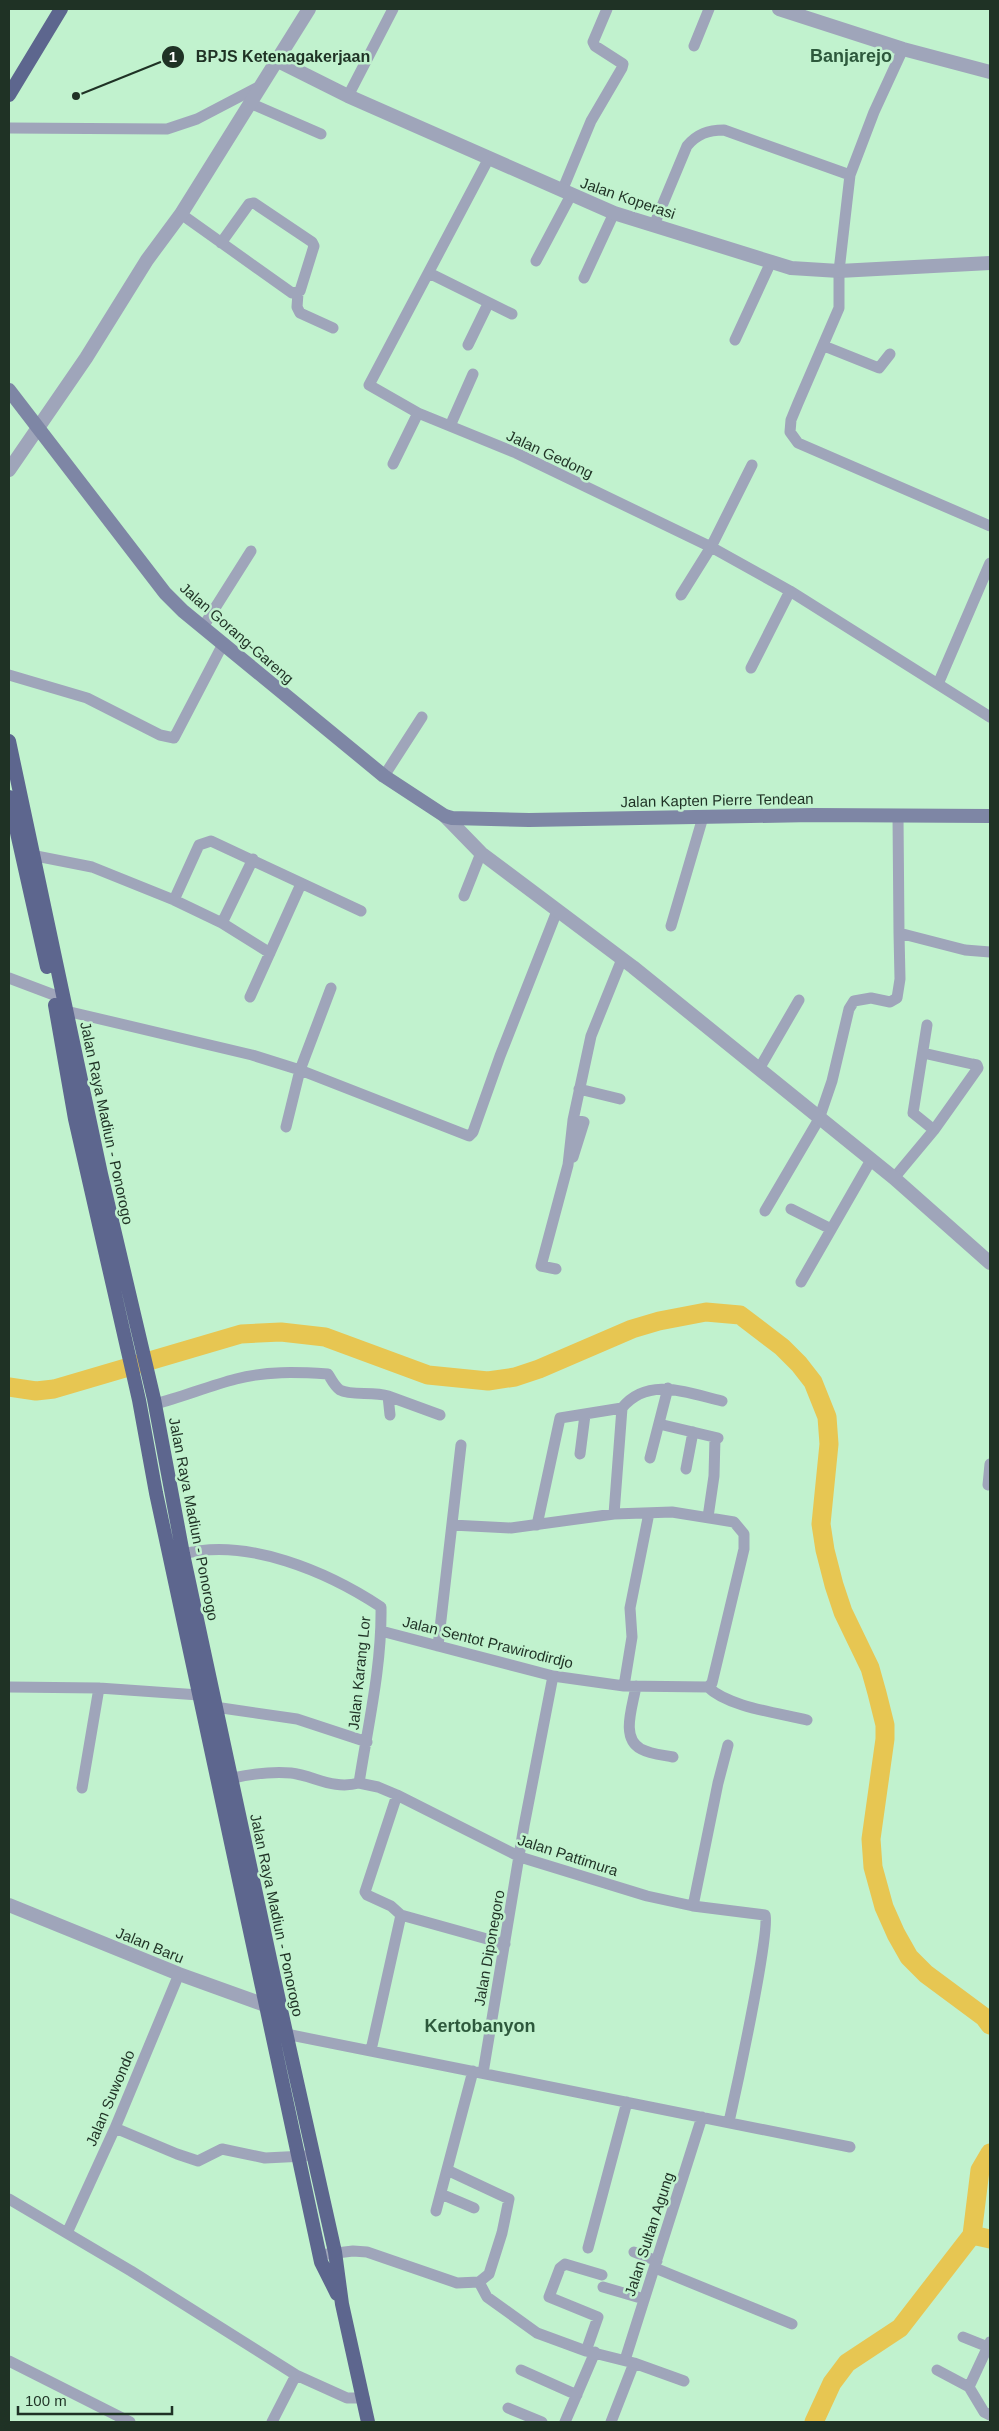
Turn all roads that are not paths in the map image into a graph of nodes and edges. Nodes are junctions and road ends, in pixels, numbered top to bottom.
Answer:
1 (61, 9) edge
2 (310, 9) edge
3 (394, 9) edge
4 (607, 9) edge
5 (709, 9) edge
6 (779, 9) edge
7 (811, 14) edge
8 (694, 46) dead end
9 (903, 49) junction
10 (278, 61) junction
11 (990, 72) edge
12 (263, 84) junction
13 (9, 95) edge
14 (348, 96) junction
15 (252, 104) junction
16 (9, 128) edge
17 (321, 134) dead end
18 (489, 158) junction
19 (850, 176) junction
20 (566, 193) junction
21 (614, 213) junction
22 (181, 214) junction
23 (654, 225) junction
24 (221, 243) junction
25 (536, 261) dead end
26 (771, 262) junction
27 (990, 264) edge
28 (839, 271) junction
29 (429, 273) junction
30 (584, 278) dead end
31 (298, 293) junction
32 (488, 304) junction
33 (512, 314) dead end
34 (333, 328) dead end
35 (735, 340) dead end
36 (468, 345) dead end
37 (824, 346) junction
38 (890, 354) dead end
39 (473, 374) dead end
40 (9, 390) edge
41 (418, 413) junction
42 (450, 426) junction
43 (37, 427) junction
44 (393, 464) dead end
45 (752, 465) dead end
46 (9, 470) edge
47 (990, 526) edge
48 (711, 547) junction
49 (251, 551) dead end
50 (990, 563) edge
51 (790, 591) junction
52 (681, 596) dead end
53 (203, 627) junction
54 (223, 644) junction
55 (751, 668) dead end
56 (9, 675) edge
57 (938, 684) junction
58 (422, 717) dead end
59 (990, 717) edge
60 (9, 741) edge
61 (384, 776) junction
62 (9, 797) edge
63 (445, 816) junction
64 (898, 816) junction
65 (990, 816) edge
66 (703, 817) junction
67 (481, 853) junction
68 (31, 855) junction
69 (253, 859) junction
70 (301, 884) junction
71 (464, 896) dead end
72 (174, 900) junction
73 (361, 911) dead end
74 (557, 911) junction
75 (222, 923) junction
76 (671, 926) dead end
77 (899, 933) junction
78 (990, 952) edge
79 (270, 954) junction
80 (622, 959) junction
81 (9, 978) edge
82 (331, 988) dead end
83 (54, 995) junction
84 (250, 997) dead end
85 (799, 1000) dead end
86 (66, 1011) junction
87 (927, 1025) dead end
88 (923, 1053) junction
89 (759, 1069) junction
90 (300, 1070) junction
91 (579, 1089) junction
92 (620, 1099) dead end
93 (819, 1119) junction
94 (286, 1127) dead end
95 (934, 1130) junction
96 (871, 1160) junction
97 (95, 1175) junction
98 (894, 1178) junction
99 (791, 1209) dead end
100 (765, 1211) dead end
101 (831, 1229) junction
102 (990, 1263) edge
103 (556, 1269) dead end
104 (119, 1279) junction
105 (801, 1282) dead end
106 (668, 1388) junction
107 (388, 1396) junction
108 (161, 1401) junction
109 (722, 1401) dead end
110 (622, 1408) junction
111 (585, 1415) junction
112 (390, 1416) dead end
113 (440, 1416) dead end
114 (659, 1424) junction
115 (693, 1432) junction
116 (461, 1445) dead end
117 (580, 1454) dead end
118 (650, 1458) dead end
119 (990, 1464) edge
120 (686, 1469) dead end
121 (988, 1485) dead end
122 (172, 1488) junction
123 (156, 1493) junction
124 (649, 1513) junction
125 (614, 1514) junction
126 (708, 1518) junction
127 (452, 1525) junction
128 (537, 1525) junction
129 (183, 1554) junction
130 (381, 1631) junction
131 (438, 1646) junction
132 (552, 1676) junction
133 (9, 1686) edge
134 (624, 1686) junction
135 (636, 1686) junction
136 (708, 1687) junction
137 (99, 1688) junction
138 (200, 1700) junction
139 (218, 1708) junction
140 (807, 1720) dead end
141 (367, 1742) junction
142 (728, 1745) dead end
143 (672, 1757) dead end
144 (233, 1778) junction
145 (359, 1783) junction
146 (82, 1788) dead end
147 (397, 1795) junction
148 (520, 1857) junction
149 (9, 1905) edge
150 (693, 1906) junction
151 (401, 1915) junction
152 (505, 1944) junction
153 (179, 1974) junction
154 (274, 2008) junction
155 (286, 2034) junction
156 (371, 2050) junction
157 (478, 2072) junction
158 (628, 2102) junction
159 (702, 2117) junction
160 (730, 2122) junction
161 (115, 2128) junction
162 (850, 2147) dead end
163 (306, 2156) junction
164 (447, 2170) junction
165 (441, 2194) junction
166 (9, 2200) edge
167 (474, 2208) dead end
168 (436, 2211) dead end
169 (67, 2233) junction
170 (588, 2248) dead end
171 (335, 2252) junction
172 (634, 2252) dead end
173 (320, 2255) junction
174 (656, 2264) junction
175 (479, 2282) junction
176 (644, 2299) junction
177 (342, 2304) junction
178 (792, 2324) dead end
179 (963, 2337) dead end
180 (989, 2345) edge
181 (591, 2352) junction
182 (9, 2361) edge
183 (630, 2361) junction
184 (521, 2370) dead end
185 (937, 2370) dead end
186 (296, 2375) junction
187 (684, 2380) dead end
188 (969, 2387) junction
189 (577, 2395) junction
190 (364, 2398) junction
191 (508, 2408) dead end
192 (990, 2415) edge
193 (115, 2419) edge
194 (130, 2422) edge
195 (272, 2422) edge
196 (368, 2422) edge
197 (542, 2422) edge
198 (565, 2422) edge
199 (611, 2422) edge

1 - 13 highway
2 - 10 street
3 - 14 street
4 - 20 street
5 - 8 street
6 - 7 street
7 - 9 street
9 - 11 street
9 - 19 street
10 - 12 street
10 - 14 street, Jalan Koperasi
12 - 15 street
12 - 16 street
14 - 18 street, Jalan Koperasi
15 - 17 street
15 - 22 street
18 - 20 street, Jalan Koperasi
18 - 29 street, Jalan Gedong
19 - 23 street
19 - 28 street
20 - 21 street, Jalan Koperasi
20 - 25 street
21 - 23 street, Jalan Koperasi
21 - 30 street
22 - 24 street
22 - 43 street
23 - 26 street, Jalan Koperasi
24 - 31 street
24 - 31 street
26 - 28 street, Jalan Koperasi
26 - 35 street
27 - 28 street, Jalan Koperasi
28 - 37 street
29 - 32 street
29 - 41 street, Jalan Gedong
31 - 34 street
32 - 33 street
32 - 36 street
37 - 38 street
37 - 47 street
39 - 42 street
40 - 43 main road, Jalan Gorang-Gareng
41 - 42 street, Jalan Gedong
41 - 44 street
42 - 48 street, Jalan Gedong
43 - 46 street
43 - 53 main road, Jalan Gorang-Gareng
45 - 48 street
48 - 51 street, Jalan Gedong
48 - 52 street
49 - 53 street
50 - 57 street
51 - 55 street
51 - 57 street, Jalan Gedong
53 - 54 main road, Jalan Gorang-Gareng
54 - 56 street
54 - 61 main road, Jalan Gorang-Gareng
57 - 59 street, Jalan Gedong
58 - 61 street
60 - 68 highway, Jalan Raya Madiun - Ponorogo
61 - 63 main road, Jalan Gorang-Gareng
62 - 83 highway, Jalan Raya Madiun - Ponorogo
63 - 66 main road, Jalan Kapten Pierre Tendean
63 - 67 street
64 - 65 main road, Jalan Kapten Pierre Tendean
64 - 66 main road, Jalan Kapten Pierre Tendean
64 - 77 street
66 - 76 street
67 - 71 street
67 - 74 street
68 - 72 street
68 - 86 highway, Jalan Raya Madiun - Ponorogo
69 - 70 street
69 - 72 street
69 - 75 street
70 - 73 street
70 - 79 street
72 - 75 street
74 - 80 street
74 - 90 street
75 - 79 street
77 - 78 street
77 - 93 street
79 - 84 street
80 - 89 street
80 - 91 street
81 - 83 street
82 - 90 street
83 - 97 highway, Jalan Raya Madiun - Ponorogo
85 - 89 street
86 - 90 street
86 - 97 highway, Jalan Raya Madiun - Ponorogo
87 - 88 street
88 - 95 street
88 - 95 street
89 - 93 street
90 - 94 street
91 - 92 street
91 - 103 street
93 - 96 street
93 - 100 street
95 - 98 street
96 - 98 street
96 - 101 street
97 - 104 highway, Jalan Raya Madiun - Ponorogo
98 - 102 street
99 - 101 street
101 - 105 street
104 - 108 highway, Jalan Raya Madiun - Ponorogo
104 - 123 highway, Jalan Raya Madiun - Ponorogo
106 - 109 street
106 - 110 street
106 - 114 street
107 - 108 street
107 - 112 street
107 - 113 street
108 - 122 highway, Jalan Raya Madiun - Ponorogo
110 - 111 street
110 - 125 street
111 - 117 street
111 - 128 street
114 - 115 street
114 - 118 street
115 - 120 street
115 - 126 street
116 - 127 street
119 - 121 street
122 - 123 highway
122 - 129 highway, Jalan Raya Madiun - Ponorogo
123 - 138 highway, Jalan Raya Madiun - Ponorogo
124 - 125 street
124 - 126 street
124 - 134 street
125 - 128 street
126 - 136 street
127 - 128 street
127 - 131 street
129 - 130 street, Jalan Karang Lor
129 - 139 highway, Jalan Raya Madiun - Ponorogo
130 - 131 street, Jalan Sentot Prawirodirdjo
130 - 141 street, Jalan Karang Lor
131 - 132 street, Jalan Sentot Prawirodirdjo
132 - 134 street, Jalan Sentot Prawirodirdjo
132 - 148 street, Jalan Diponegoro
133 - 137 street
134 - 135 street, Jalan Sentot Prawirodirdjo
135 - 136 street, Jalan Sentot Prawirodirdjo
135 - 143 street
136 - 140 street
137 - 138 street
137 - 146 street
138 - 139 street
138 - 154 highway, Jalan Raya Madiun - Ponorogo
139 - 141 street
139 - 144 highway, Jalan Raya Madiun - Ponorogo
141 - 145 street, Jalan Karang Lor
142 - 150 street
144 - 145 street, Jalan Pattimura
144 - 154 highway, Jalan Raya Madiun - Ponorogo
145 - 147 street, Jalan Pattimura
147 - 148 street, Jalan Pattimura
147 - 151 street
148 - 150 street, Jalan Pattimura
148 - 152 street, Jalan Diponegoro
149 - 153 street, Jalan Baru
150 - 160 street, Jalan Pattimura
151 - 152 street
151 - 156 street
152 - 157 street, Jalan Diponegoro
153 - 154 street, Jalan Baru
153 - 161 street, Jalan Suwondo
154 - 155 highway, Jalan Raya Madiun - Ponorogo
154 - 163 highway, Jalan Raya Madiun - Ponorogo
155 - 156 street
155 - 163 highway, Jalan Raya Madiun - Ponorogo
156 - 157 street
157 - 158 street
157 - 164 street, Jalan Diponegoro
158 - 159 street
158 - 170 street
159 - 160 street
159 - 174 street, Jalan Sultan Agung
160 - 162 street
161 - 163 street
161 - 169 street, Jalan Suwondo
163 - 171 highway, Jalan Raya Madiun - Ponorogo
163 - 173 highway, Jalan Raya Madiun - Ponorogo
164 - 165 street, Jalan Diponegoro
164 - 175 street
165 - 167 street
165 - 168 street, Jalan Diponegoro
166 - 169 street
169 - 186 street
171 - 173 street
171 - 175 street
171 - 177 highway, Jalan Raya Madiun - Ponorogo
172 - 174 street
173 - 177 highway, Jalan Raya Madiun - Ponorogo
174 - 176 street, Jalan Sultan Agung
174 - 178 street
175 - 181 street
176 - 181 street
176 - 183 street, Jalan Sultan Agung
177 - 190 highway, Jalan Raya Madiun - Ponorogo
179 - 180 street
180 - 188 street
181 - 183 street
181 - 189 street
182 - 193 street
183 - 187 street
183 - 199 street, Jalan Sultan Agung
184 - 189 street
185 - 188 street
186 - 190 street
186 - 195 street
188 - 192 street
189 - 198 street
190 - 196 highway, Jalan Raya Madiun - Ponorogo
191 - 197 street
193 - 194 street

